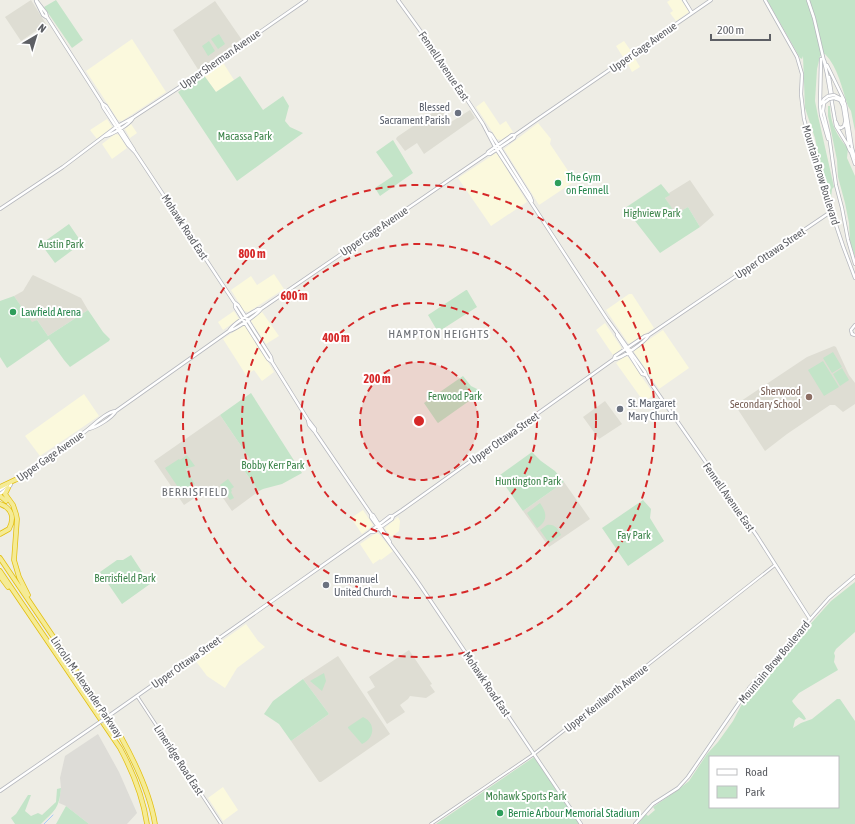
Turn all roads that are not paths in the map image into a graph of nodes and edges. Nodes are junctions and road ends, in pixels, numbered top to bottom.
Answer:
1 (35, 0) edge
2 (306, 0) edge
3 (398, 0) edge
4 (684, 0) edge
5 (711, 0) edge
6 (764, 0) edge
7 (808, 0) edge
8 (692, 13) junction
9 (822, 54) junction
10 (824, 60) junction
11 (829, 97) junction
12 (834, 97) junction
13 (845, 104) junction
14 (821, 115) junction
15 (845, 122) junction
16 (118, 128) junction
17 (829, 141) junction
18 (498, 147) junction
19 (850, 151) junction
20 (855, 158) edge
21 (855, 164) edge
22 (0, 209) edge
23 (832, 211) junction
24 (855, 264) edge
25 (855, 278) edge
26 (245, 319) junction
27 (855, 325) edge
28 (649, 335) junction
29 (855, 335) edge
30 (627, 348) junction
31 (629, 351) junction
32 (614, 359) junction
33 (17, 479) junction
34 (12, 484) junction
35 (0, 487) edge
36 (8, 488) junction
37 (0, 490) edge
38 (0, 495) edge
39 (0, 504) edge
40 (14, 508) junction
41 (379, 526) junction
42 (0, 534) edge
43 (0, 558) edge
44 (776, 564) junction
45 (0, 571) edge
46 (0, 576) edge
47 (855, 576) edge
48 (31, 603) junction
49 (27, 610) junction
50 (810, 619) junction
51 (137, 696) junction
52 (534, 754) junction
53 (0, 791) edge
54 (147, 824) edge
55 (156, 824) edge
56 (221, 824) edge
57 (431, 824) edge
58 (582, 824) edge
59 (635, 824) edge

1 - 16 main road, Mohawk Road East
2 - 16 main road, Upper Sherman Avenue
3 - 18 main road, Fennell Avenue East
4 - 8 main road
5 - 8 main road, Upper Gage Avenue
6 - 23 main road, Mountain Brow Boulevard
7 - 9 main road
8 - 18 main road, Upper Gage Avenue
9 - 10 main road
9 - 14 main road
9 - 19 main road
10 - 13 main road
10 - 15 main road
11 - 12 main road, bridge
11 - 14 main road
11 - 17 main road
12 - 13 main road
12 - 15 main road
13 - 20 main road
14 - 17 main road
15 - 19 main road
16 - 22 main road, Upper Sherman Avenue
16 - 26 main road, Mohawk Road East
17 - 24 main road
18 - 26 main road, Upper Gage Avenue
18 - 30 main road, Fennell Avenue East
19 - 21 main road
23 - 25 main road, Mountain Brow Boulevard
23 - 28 main road, Upper Ottawa Street
26 - 33 main road, Upper Gage Avenue
26 - 41 main road, Mohawk Road East
27 - 29 main road
28 - 30 main road, Upper Ottawa Street
28 - 31 main road, Upper Ottawa Street
30 - 31 main road, Fennell Avenue East
30 - 32 main road, Upper Ottawa Street
31 - 32 main road, Upper Ottawa Street
31 - 44 main road, Fennell Avenue East
32 - 41 main road, Upper Ottawa Street
33 - 34 main road, Upper Gage Avenue
33 - 35 highway
34 - 36 main road, Upper Gage Avenue
34 - 37 main road, Upper Gage Avenue
36 - 38 main road, Upper Gage Avenue
36 - 40 highway
38 - 40 highway
39 - 42 highway
40 - 48 highway
41 - 51 main road, Upper Ottawa Street
41 - 52 main road, Mohawk Road East
43 - 48 highway, Lincoln M. Alexander Parkway
44 - 50 main road, Fennell Avenue East
44 - 52 street, Upper Kenilworth Avenue
45 - 49 highway, Lincoln M. Alexander Parkway
46 - 49 highway
47 - 50 main road, Mountain Brow Boulevard
48 - 55 highway, Lincoln M. Alexander Parkway
49 - 54 highway, Lincoln M. Alexander Parkway
50 - 59 main road, Mountain Brow Boulevard
51 - 53 main road, Upper Ottawa Street, bridge
51 - 56 street, Limeridge Road East
52 - 57 street, Upper Kenilworth Avenue
52 - 58 main road, Mohawk Road East

